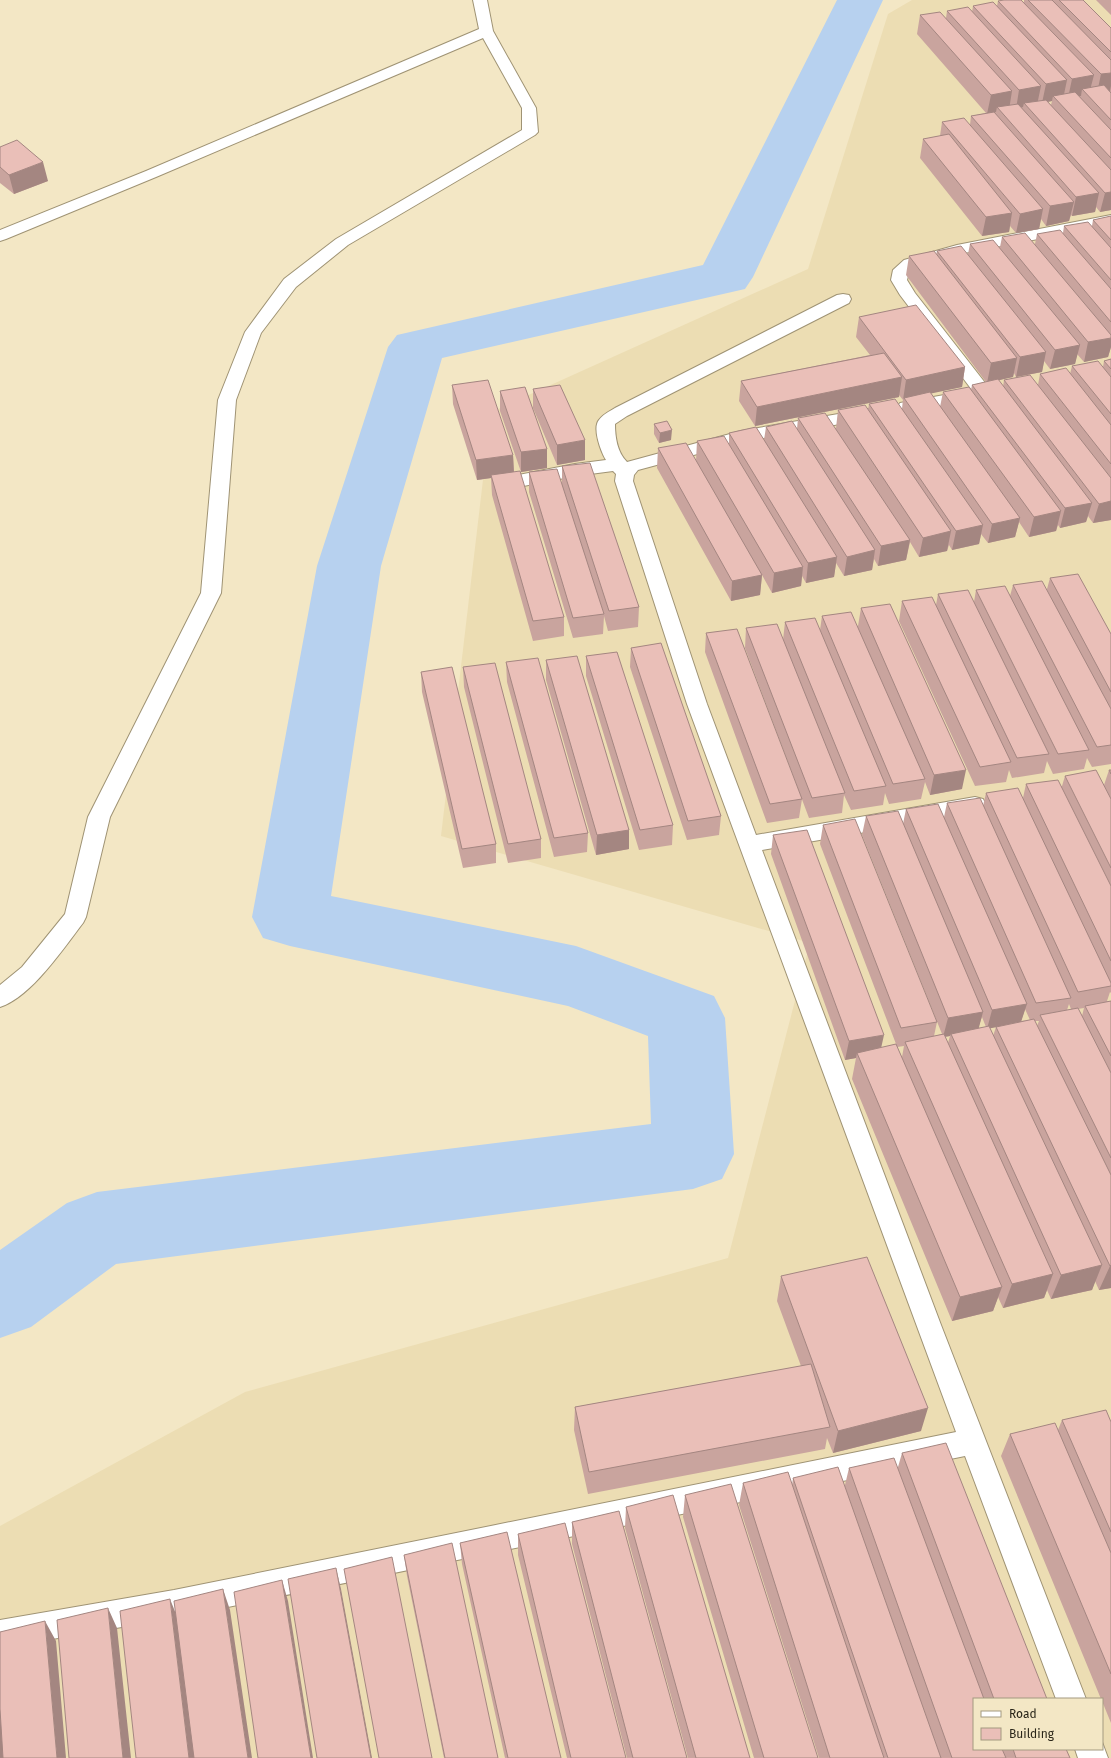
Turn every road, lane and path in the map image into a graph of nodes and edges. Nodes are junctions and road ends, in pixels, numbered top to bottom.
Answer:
1 (480, 0) edge
2 (486, 31) junction
3 (1111, 220) edge
4 (0, 236) edge
5 (843, 299) dead end
6 (622, 469) junction
7 (503, 484) edge
8 (993, 801) edge
9 (750, 844) junction
10 (0, 998) edge
11 (972, 1442) junction
12 (0, 1634) edge
13 (1071, 1698) edge

1 - 2 street
2 - 4 street
2 - 10 street
3 - 6 street
5 - 6 street
6 - 7 street
6 - 9 street
8 - 9 street
9 - 11 street
11 - 12 street
11 - 13 street

